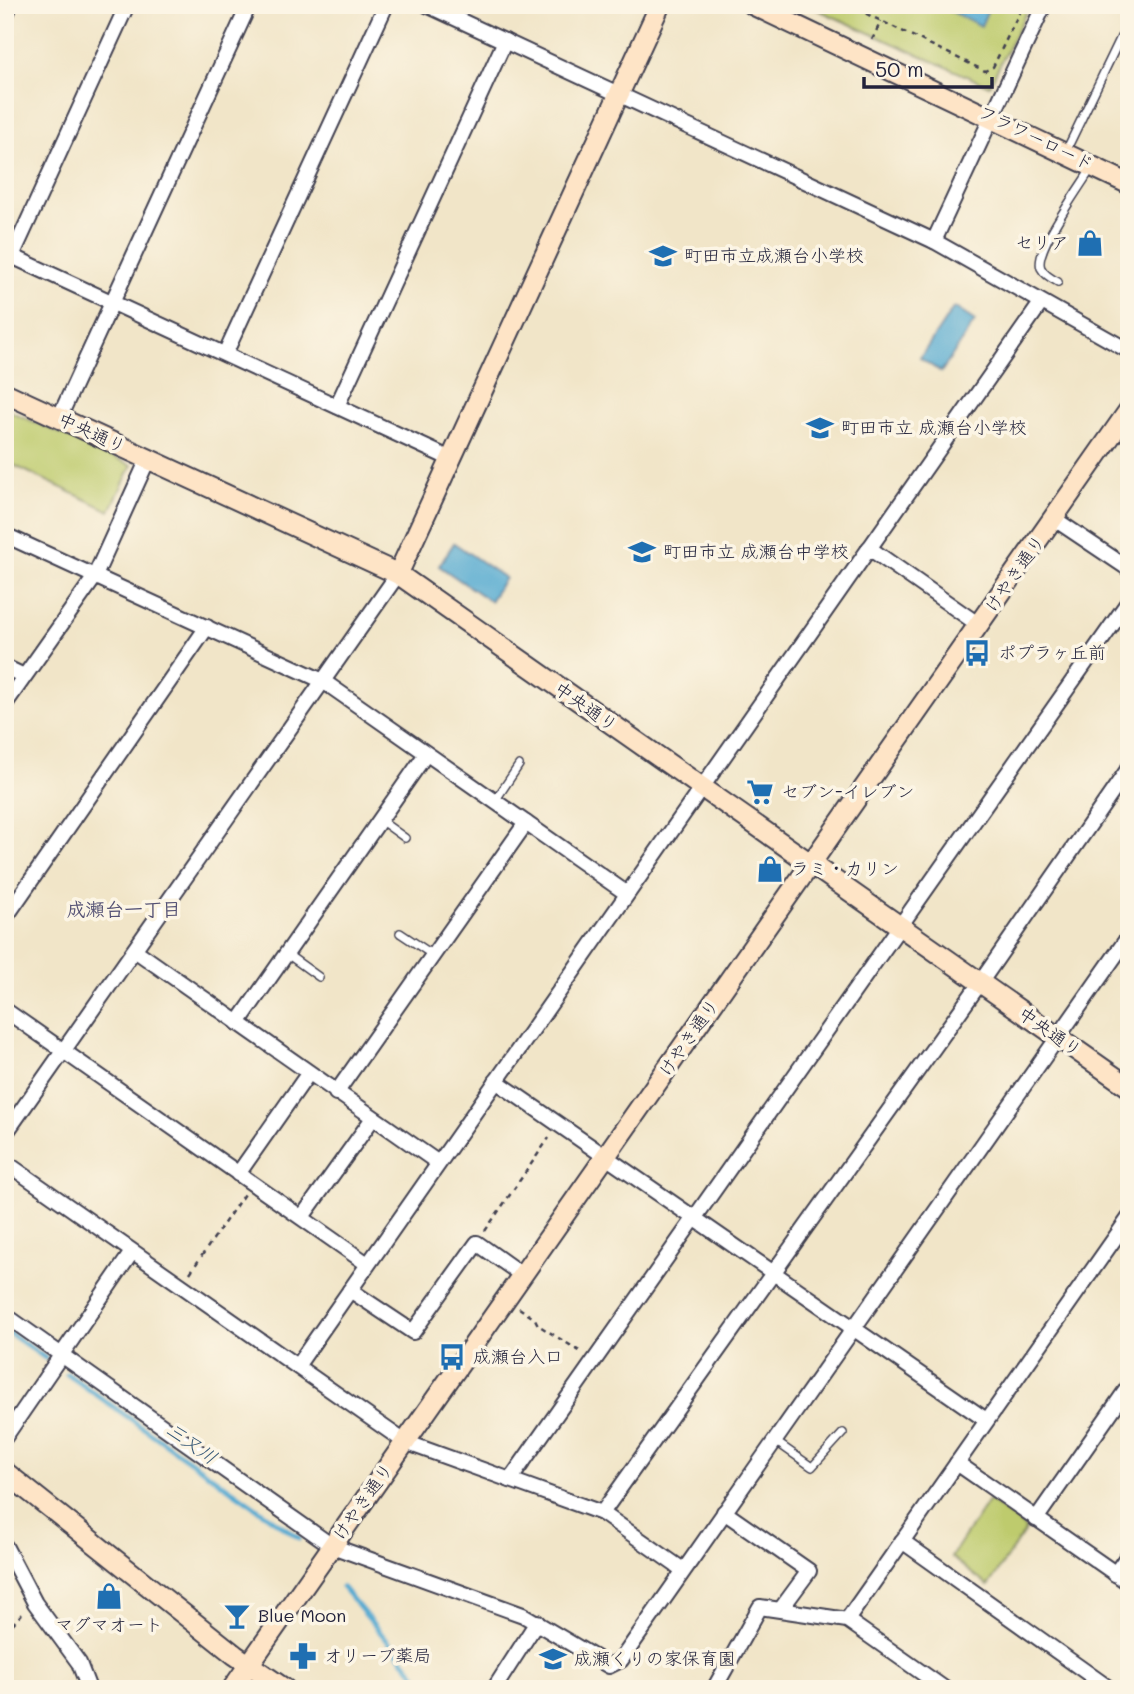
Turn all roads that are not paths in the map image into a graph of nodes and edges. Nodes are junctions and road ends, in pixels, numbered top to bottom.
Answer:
1 (10, 5) edge
2 (127, 5) edge
3 (249, 5) edge
4 (386, 5) edge
5 (427, 5) edge
6 (660, 5) edge
7 (753, 5) edge
8 (1044, 5) edge
9 (5, 17) edge
10 (1129, 34) edge
11 (505, 41) junction
12 (619, 94) junction
13 (992, 117) junction
14 (1065, 152) junction
15 (1094, 166) junction
16 (1129, 184) edge
17 (934, 241) junction
18 (9, 254) edge
19 (1058, 282) dead end
20 (111, 302) junction
21 (1041, 303) junction
22 (1129, 351) edge
23 (225, 354) junction
24 (5, 393) edge
25 (337, 405) junction
26 (1129, 410) edge
27 (59, 418) junction
28 (148, 459) junction
29 (451, 459) junction
30 (1053, 519) junction
31 (5, 535) edge
32 (869, 548) junction
33 (1129, 569) edge
34 (398, 574) junction
35 (94, 578) junction
36 (1129, 601) edge
37 (979, 625) junction
38 (207, 627) junction
39 (5, 667) edge
40 (24, 676) junction
41 (323, 681) junction
42 (5, 704) edge
43 (426, 754) junction
44 (519, 765) dead end
45 (1129, 768) edge
46 (701, 788) junction
47 (495, 802) junction
48 (380, 820) junction
49 (526, 823) junction
50 (405, 838) dead end
51 (811, 864) junction
52 (626, 893) junction
53 (5, 918) edge
54 (900, 927) junction
55 (400, 933) dead end
56 (1129, 936) edge
57 (136, 951) junction
58 (286, 954) junction
59 (433, 955) junction
60 (319, 976) dead end
61 (980, 983) junction
62 (5, 1010) edge
63 (238, 1023) junction
64 (1058, 1037) junction
65 (65, 1053) junction
66 (308, 1074) junction
67 (496, 1081) junction
68 (1129, 1087) edge
69 (336, 1093) junction
70 (373, 1118) junction
71 (5, 1134) edge
72 (606, 1156) junction
73 (5, 1162) edge
74 (437, 1163) junction
75 (238, 1174) junction
76 (302, 1217) junction
77 (696, 1217) junction
78 (1129, 1218) edge
79 (132, 1252) junction
80 (366, 1263) junction
81 (775, 1272) junction
82 (523, 1275) junction
83 (350, 1290) junction
84 (5, 1315) edge
85 (853, 1327) junction
86 (61, 1355) junction
87 (297, 1366) junction
88 (1129, 1386) edge
89 (986, 1420) junction
90 (843, 1433) dead end
91 (5, 1437) edge
92 (774, 1441) junction
93 (405, 1442) junction
94 (957, 1463) junction
95 (5, 1472) edge
96 (510, 1480) junction
97 (724, 1512) junction
98 (602, 1513) junction
99 (1035, 1519) junction
100 (902, 1541) junction
101 (5, 1546) edge
102 (332, 1546) junction
103 (1129, 1554) edge
104 (683, 1570) junction
105 (1115, 1574) junction
106 (1129, 1583) edge
107 (781, 1609) junction
108 (846, 1620) junction
109 (537, 1622) junction
110 (248, 1665) junction
111 (89, 1689) edge
112 (232, 1689) edge
113 (285, 1689) edge
114 (494, 1689) edge
115 (714, 1689) edge
116 (945, 1689) edge
117 (1110, 1689) edge

1 - 9 street
2 - 18 street
3 - 20 street
4 - 23 street
5 - 11 street
6 - 12 street
7 - 13 street, フラワーロード
8 - 13 street
10 - 14 lane
11 - 12 street
11 - 25 street
12 - 17 street
12 - 29 street
13 - 14 street, フラワーロード
13 - 17 street
14 - 15 street, フラワーロード
15 - 16 street, フラワーロード
15 - 19 lane
17 - 21 street
18 - 20 street
20 - 23 street
20 - 27 street
21 - 22 street
21 - 32 street
23 - 25 street
24 - 27 street, 中央通り
25 - 29 street
26 - 30 street, けやき通り
27 - 28 street, 中央通り
28 - 34 street, 中央通り
28 - 35 street
29 - 34 street
30 - 33 street
30 - 37 street, けやき通り
31 - 35 street
32 - 37 street
32 - 46 street
34 - 41 street
34 - 46 street, 中央通り
35 - 38 street
35 - 40 street
36 - 54 street
37 - 51 street, けやき通り
38 - 41 street
38 - 53 street
39 - 40 street
40 - 42 street
41 - 43 street
41 - 57 street
43 - 47 street
43 - 48 street
44 - 47 lane
45 - 61 street
46 - 51 street, 中央通り
46 - 52 street
47 - 49 street
48 - 50 lane
48 - 58 street
49 - 52 street
49 - 59 street
51 - 54 street, 中央通り
51 - 72 street, けやき通り
52 - 67 street
54 - 61 street, 中央通り
54 - 77 street
55 - 59 lane
56 - 64 street
57 - 63 street
57 - 65 street
58 - 60 lane
58 - 63 street
59 - 69 street
61 - 64 street, 中央通り
61 - 81 street
62 - 65 street
63 - 66 street
64 - 68 street, 中央通り
64 - 85 street
65 - 71 street
65 - 75 street
66 - 69 street
66 - 75 street
67 - 72 street
67 - 74 street
69 - 70 street
70 - 74 street
70 - 76 street
72 - 77 street
72 - 82 street, けやき通り
73 - 79 street
74 - 80 street
75 - 76 street
76 - 80 street
77 - 81 street
77 - 96 street
78 - 89 street
79 - 86 street
79 - 87 street
80 - 83 street
81 - 85 street
81 - 98 street
82 - 83 street
82 - 93 street, けやき通り
83 - 87 street
84 - 86 street
85 - 89 street
85 - 92 street
86 - 91 street
86 - 102 street
87 - 93 street
88 - 99 street
89 - 94 street
90 - 92 lane
92 - 97 street
93 - 96 street
93 - 102 street, けやき通り
94 - 99 street
94 - 100 street
95 - 110 street
96 - 98 street
97 - 104 street
97 - 107 street
98 - 104 street
99 - 105 street
100 - 108 street
100 - 117 street
101 - 111 street
102 - 109 street
102 - 110 street, けやき通り
103 - 105 street
104 - 109 street
105 - 106 street
107 - 108 street
107 - 115 street
108 - 116 street
109 - 114 street
110 - 112 street, けやき通り
110 - 113 street

